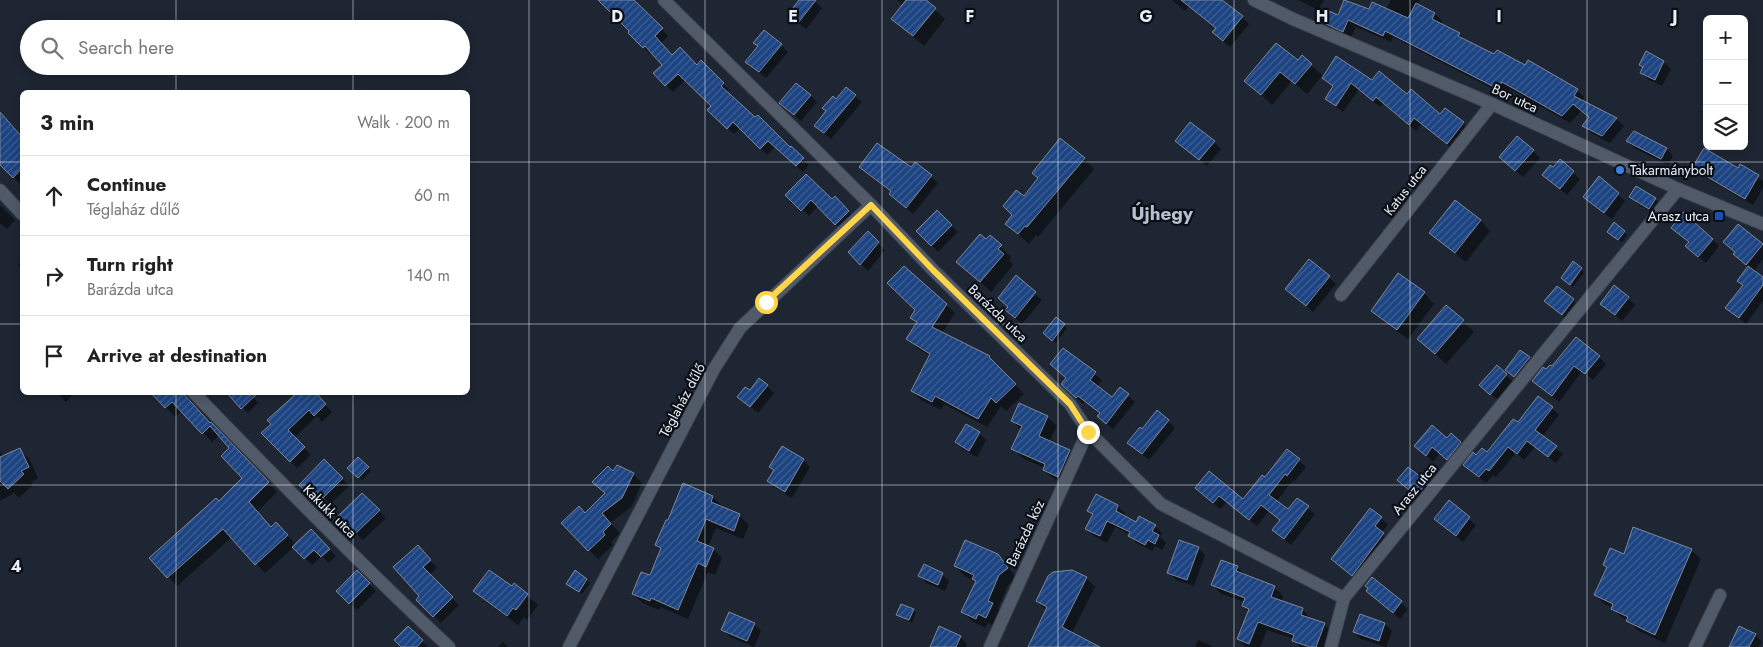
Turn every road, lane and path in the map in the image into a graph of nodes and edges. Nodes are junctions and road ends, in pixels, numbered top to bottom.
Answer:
1 (664, 0) edge
2 (1254, 0) edge
3 (1492, 104) junction
4 (1678, 189) junction
5 (0, 190) edge
6 (871, 205) junction
7 (20, 212) edge
8 (1763, 224) edge
9 (1342, 295) dead end
10 (196, 395) edge
11 (1088, 432) junction
12 (1720, 595) dead end
13 (1344, 598) junction
14 (449, 647) edge
15 (570, 647) edge
16 (990, 647) edge
17 (1331, 647) edge
18 (1695, 647) edge

1 - 6 street, Barázda utca
2 - 3 street, Bor utca
3 - 4 street, Bor utca
3 - 9 street, Katus utca
4 - 8 street, Bor utca
4 - 13 street, Arasz utca
5 - 7 street
6 - 11 street, Barázda utca
6 - 15 street, Téglaház dűlő
10 - 14 street, Kakukk utca
11 - 13 street, Barázda utca
11 - 16 street, Barázda köz
12 - 18 street
13 - 17 street

